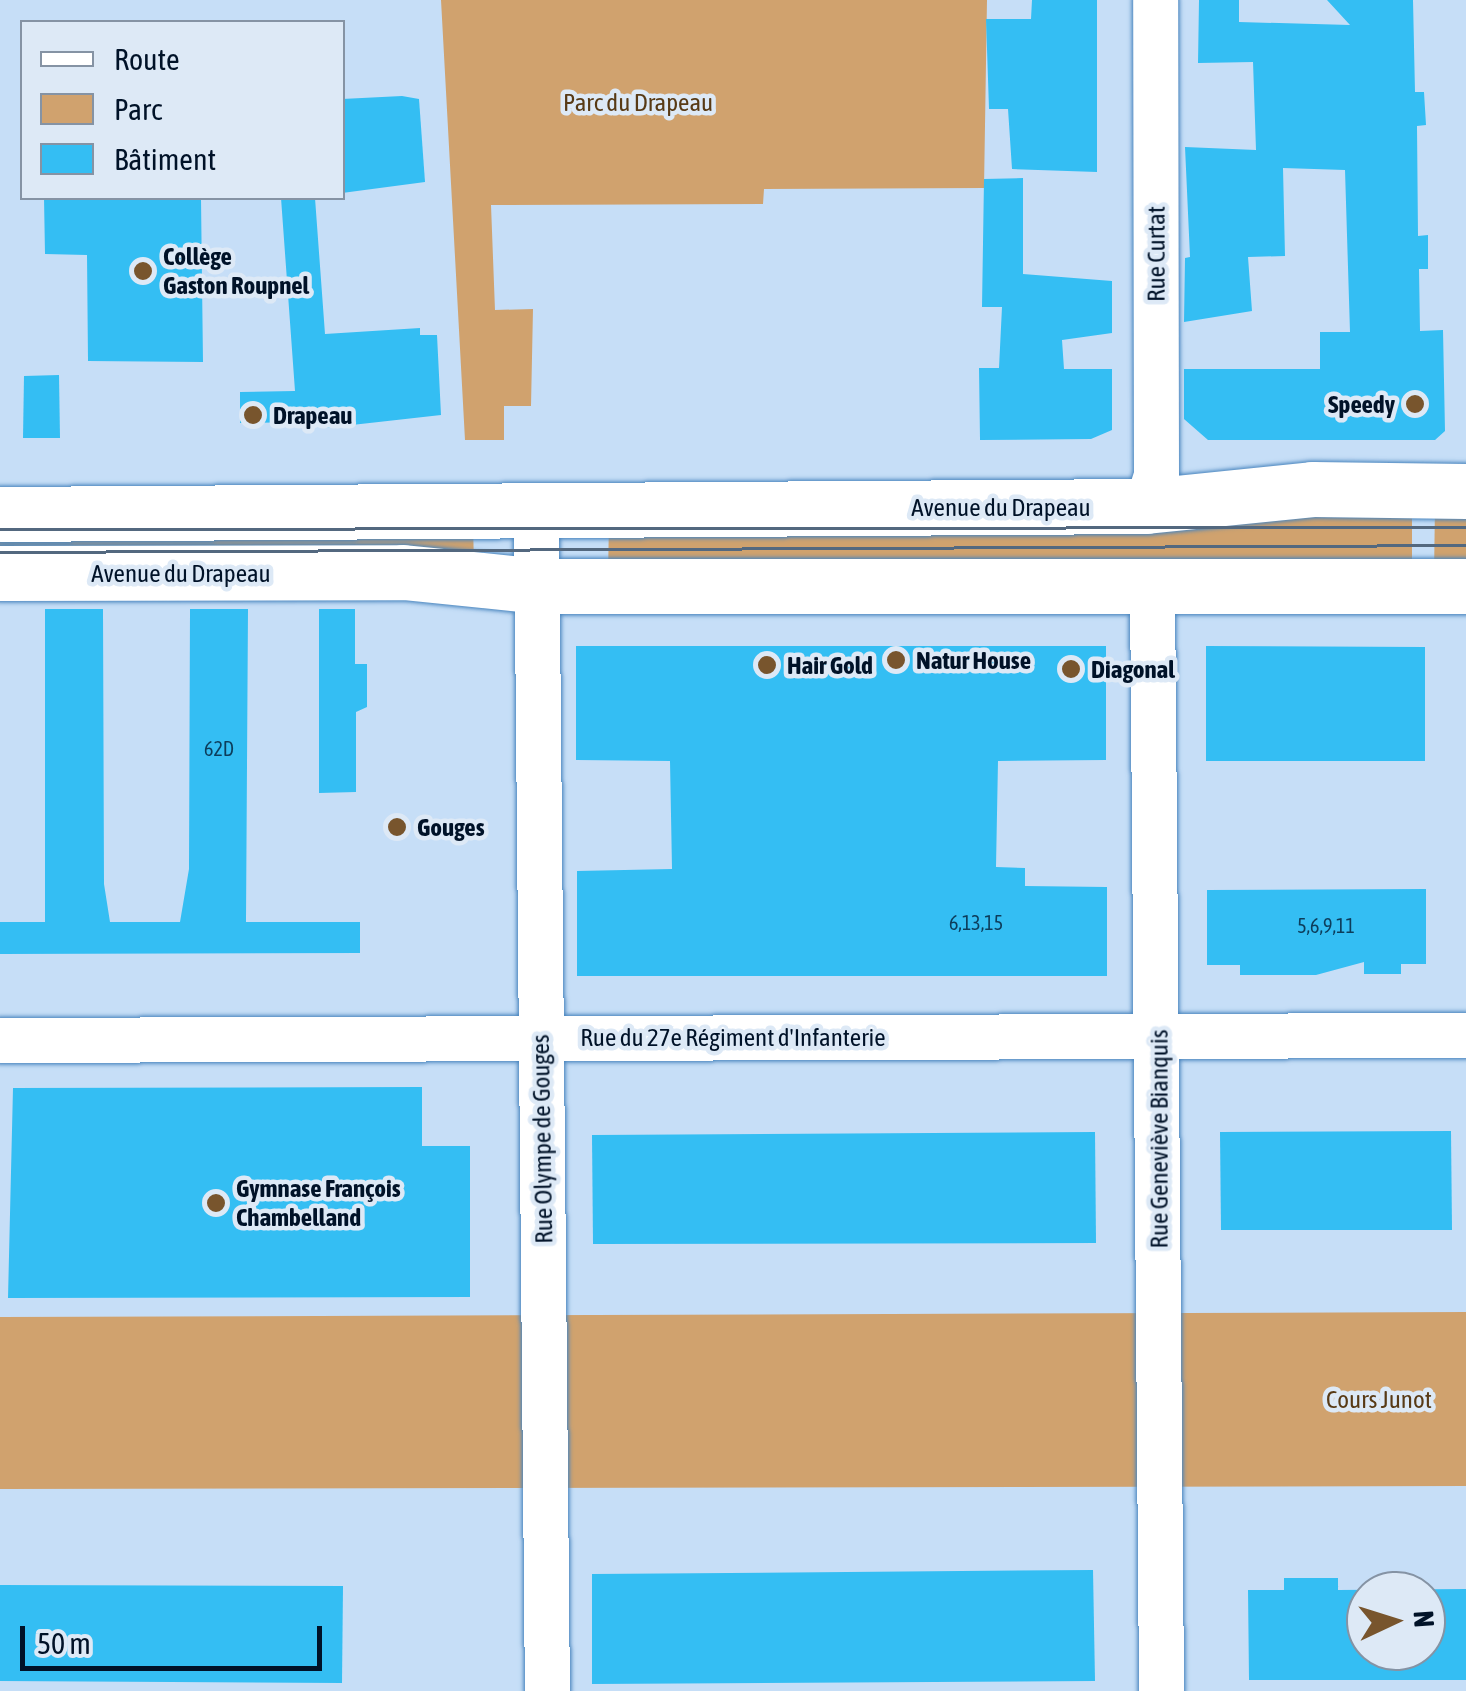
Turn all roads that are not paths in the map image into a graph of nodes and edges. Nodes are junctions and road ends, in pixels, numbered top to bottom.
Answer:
1 (1155, 0) edge
2 (1466, 491) edge
3 (1146, 506) junction
4 (536, 510) junction
5 (0, 514) edge
6 (0, 573) edge
7 (542, 586) junction
8 (1466, 586) edge
9 (1152, 588) junction
10 (1466, 1035) edge
11 (1159, 1036) junction
12 (541, 1039) junction
13 (0, 1040) edge
14 (547, 1691) edge
15 (1161, 1691) edge

1 - 3 street, Rue Curtat
2 - 3 main road, Avenue du Drapeau
3 - 4 main road, Avenue du Drapeau
4 - 5 main road, Avenue du Drapeau
4 - 7 street
6 - 7 main road, Avenue du Drapeau
7 - 9 main road, Avenue du Drapeau
7 - 12 street, Rue Olympe de Gouges
8 - 9 main road, Avenue du Drapeau
9 - 11 street, Rue Geneviève Bianquis
10 - 11 street, Rue du 27e Régiment d'Infanterie
11 - 12 street, Rue du 27e Régiment d'Infanterie
11 - 15 street, Rue Geneviève Bianquis
12 - 13 street, Rue du 27e Régiment d'Infanterie
12 - 14 street, Rue Olympe de Gouges

